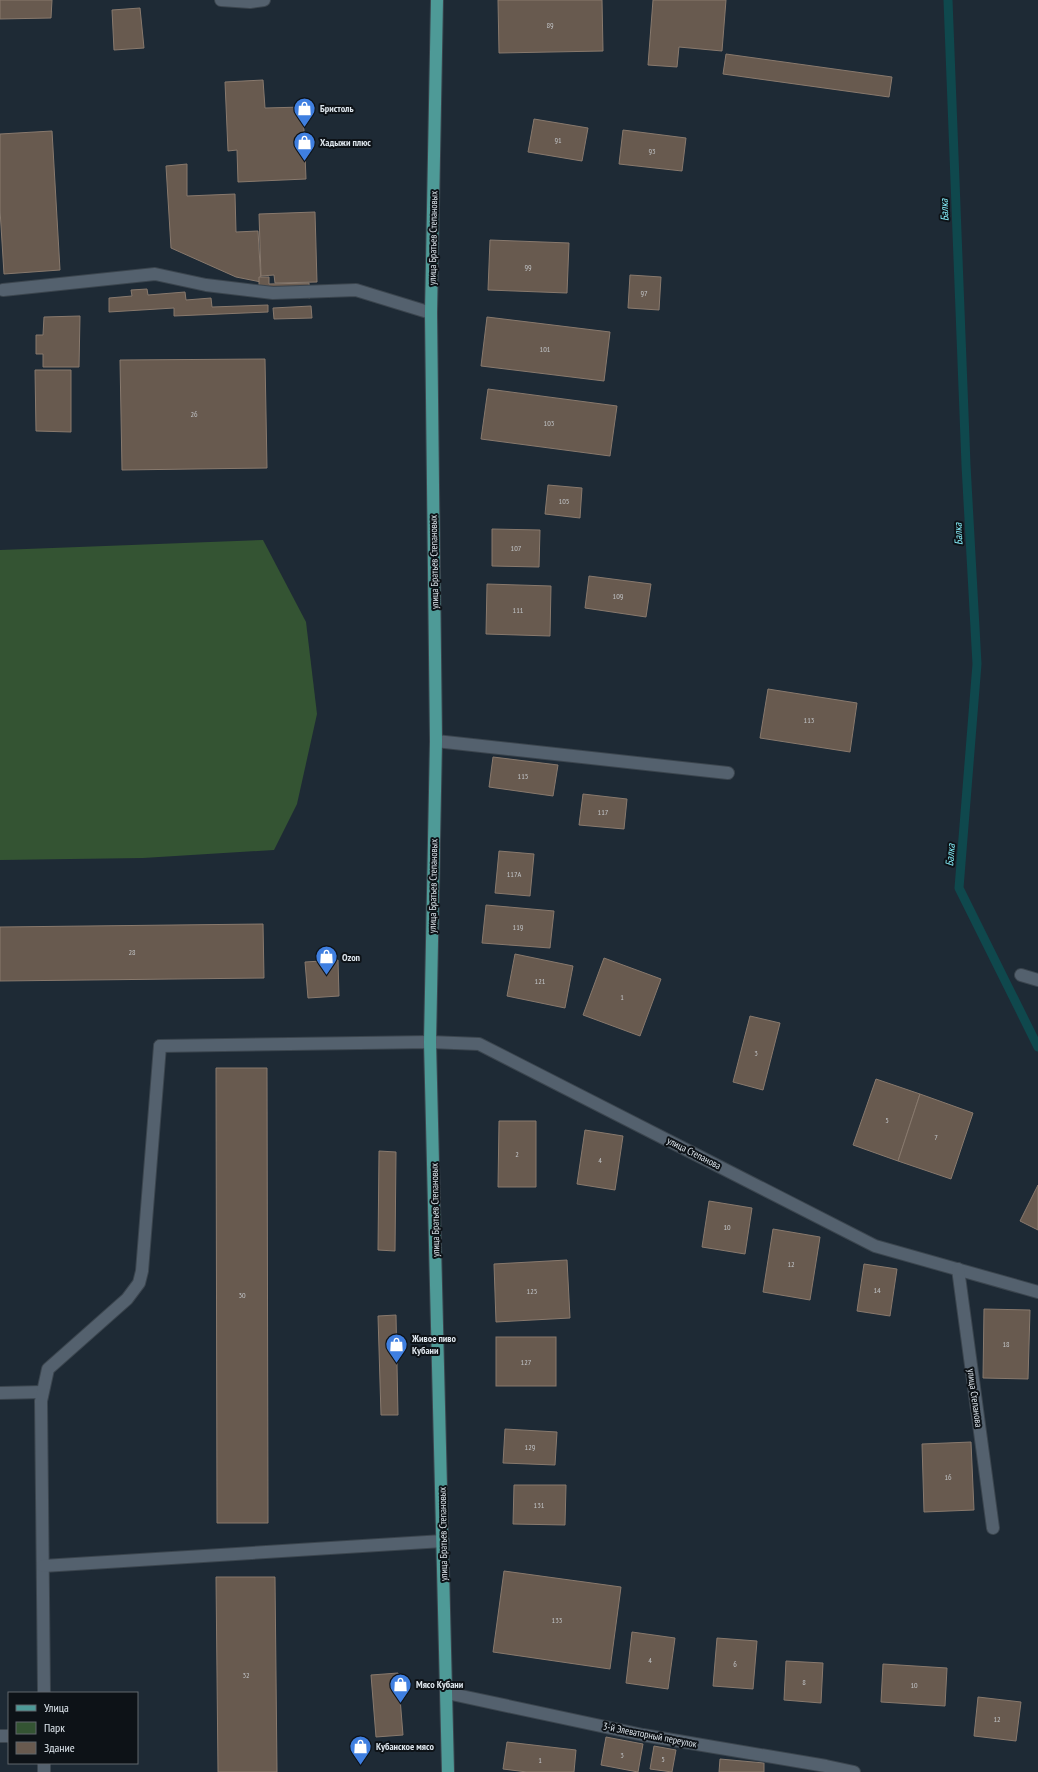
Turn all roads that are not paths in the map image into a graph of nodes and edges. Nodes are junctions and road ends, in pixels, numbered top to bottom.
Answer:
1 (221, 0) edge
2 (264, 0) edge
3 (437, 0) edge
4 (3, 290) dead end
5 (431, 313) junction
6 (436, 741) junction
7 (728, 773) dead end
8 (1021, 975) dead end
9 (1038, 980) edge
10 (430, 1042) junction
11 (958, 1269) junction
12 (1038, 1292) edge
13 (42, 1392) junction
14 (0, 1393) edge
15 (993, 1528) dead end
16 (443, 1541) junction
17 (42, 1566) junction
18 (44, 1692) edge
19 (447, 1693) junction
20 (448, 1772) edge
21 (854, 1772) edge

1 - 2 street
3 - 5 main road, улица Братьев Степановых
4 - 5 street
5 - 6 main road, улица Братьев Степановых
6 - 7 street
6 - 10 main road, улица Братьев Степановых
8 - 9 street
10 - 11 street, улица Степанова
10 - 13 street, улица Степанова
10 - 16 main road, улица Братьев Степановых
11 - 12 street, улица Степанова
11 - 15 street, улица Степанова
13 - 14 street
13 - 17 street
16 - 17 street
16 - 19 main road, улица Братьев Степановых
17 - 18 street
19 - 20 main road, улица Братьев Степановых
19 - 21 street, 3-й Элеваторный переулок

